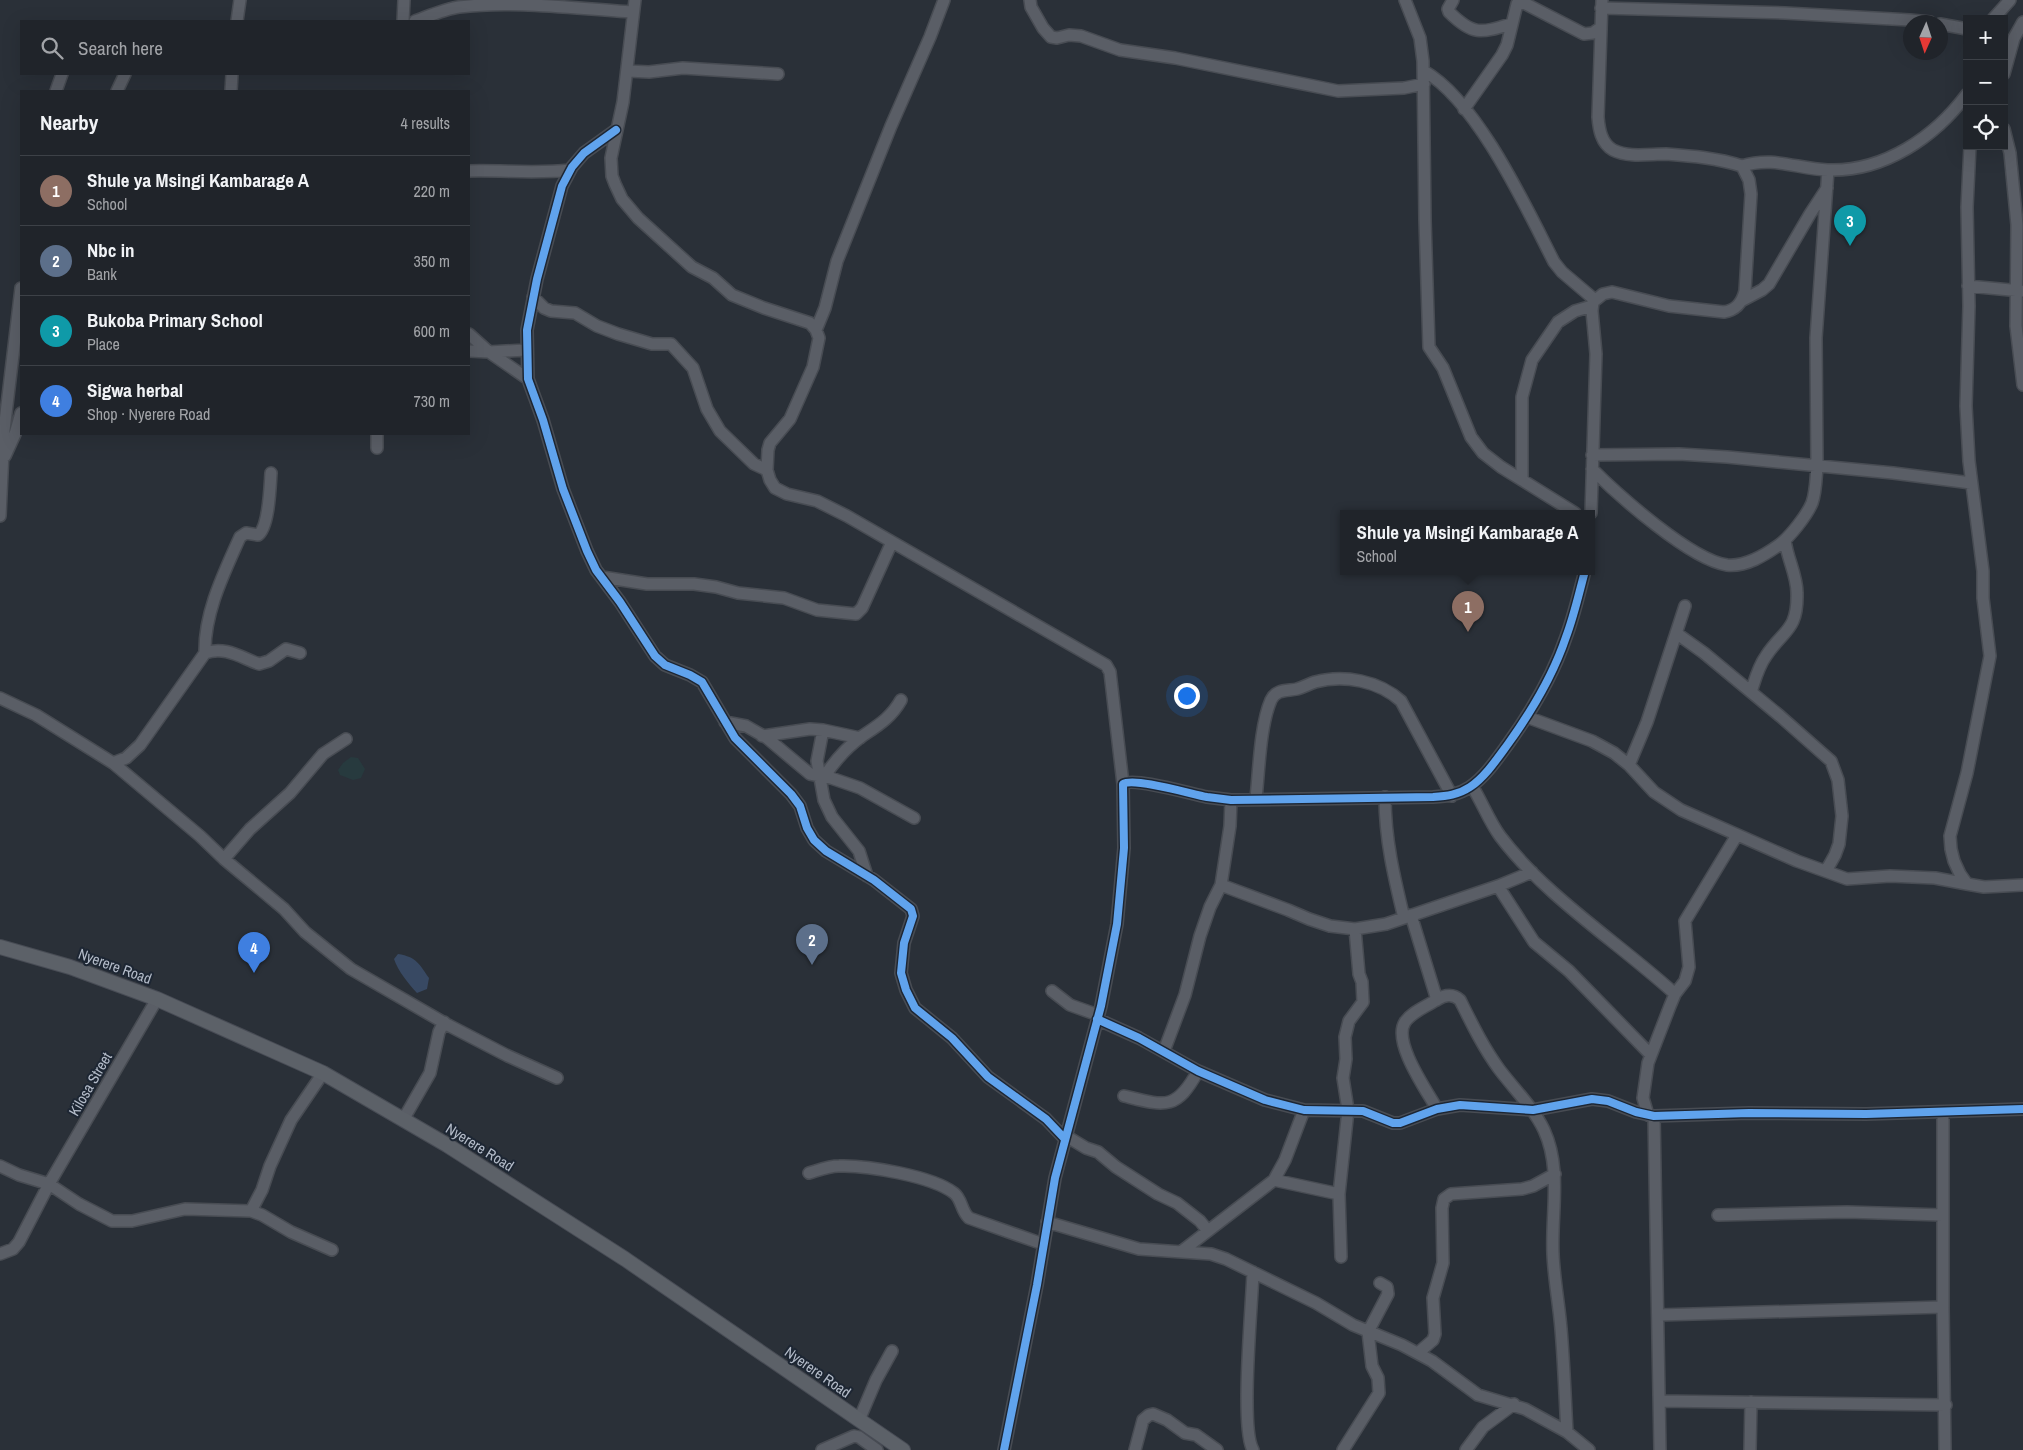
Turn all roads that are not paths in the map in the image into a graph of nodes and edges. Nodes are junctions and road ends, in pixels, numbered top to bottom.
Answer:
1 (240, 0) edge
2 (404, 0) edge
3 (635, 0) edge
4 (944, 0) edge
5 (1030, 0) edge
6 (1405, 0) edge
7 (1452, 0) edge
8 (2010, 0) edge
9 (1602, 4) edge
10 (634, 12) junction
11 (1996, 15) edge
12 (237, 20) edge
13 (403, 20) edge
14 (418, 20) edge
15 (1903, 20) edge
16 (2023, 22) edge
17 (1512, 24) junction
18 (1948, 26) edge
19 (1600, 28) junction
20 (1963, 29) edge
21 (2008, 60) edge
22 (1424, 70) junction
23 (628, 71) junction
24 (778, 74) dead end
25 (62, 75) edge
26 (125, 75) edge
27 (232, 75) edge
28 (1424, 84) junction
29 (56, 90) edge
30 (117, 90) edge
31 (231, 90) edge
32 (1963, 99) edge
33 (1464, 109) junction
34 (616, 130) junction
35 (2008, 145) edge
36 (1970, 150) edge
37 (1742, 166) junction
38 (570, 170) junction
39 (1828, 170) junction
40 (470, 171) edge
41 (1828, 187) junction
42 (1968, 286) junction
43 (2019, 290) edge
44 (20, 296) edge
45 (533, 297) junction
46 (1743, 300) junction
47 (1594, 303) junction
48 (816, 330) junction
49 (470, 335) edge
50 (526, 350) junction
51 (470, 351) edge
52 (489, 352) junction
53 (528, 379) junction
54 (2023, 384) edge
55 (20, 416) edge
56 (378, 435) edge
57 (377, 448) dead end
58 (1592, 455) junction
59 (2, 462) junction
60 (1817, 466) junction
61 (1592, 469) junction
62 (766, 470) junction
63 (271, 473) dead end
64 (1522, 480) junction
65 (1971, 483) junction
66 (1570, 510) edge
67 (1591, 510) edge
68 (0, 516) edge
69 (1785, 540) junction
70 (892, 542) junction
71 (1584, 575) edge
72 (602, 577) junction
73 (1685, 606) dead end
74 (1676, 633) junction
75 (300, 652) dead end
76 (205, 653) junction
77 (1751, 692) junction
78 (0, 698) edge
79 (901, 700) dead end
80 (1527, 717) junction
81 (725, 722) junction
82 (823, 730) junction
83 (762, 736) junction
84 (860, 738) junction
85 (346, 739) dead end
86 (113, 764) junction
87 (1629, 765) junction
88 (822, 777) junction
89 (1123, 784) junction
90 (1472, 786) junction
91 (1452, 796) junction
92 (1385, 797) junction
93 (1256, 798) junction
94 (1231, 800) junction
95 (914, 818) dead end
96 (1737, 835) junction
97 (224, 859) junction
98 (1826, 871) junction
99 (1532, 872) junction
100 (867, 876) junction
101 (1967, 884) junction
102 (1221, 885) junction
103 (1498, 886) junction
104 (2023, 886) edge
105 (1408, 916) junction
106 (1355, 929) junction
107 (0, 947) edge
108 (1052, 991) dead end
109 (1675, 994) junction
110 (158, 999) junction
111 (1437, 1000) junction
112 (1098, 1017) junction
113 (444, 1022) junction
114 (1164, 1051) junction
115 (1651, 1055) junction
116 (1198, 1071) junction
117 (323, 1072) junction
118 (557, 1078) dead end
119 (1124, 1096) dead end
120 (2023, 1109) edge
121 (1304, 1110) junction
122 (1348, 1110) junction
123 (1437, 1110) junction
124 (1533, 1110) junction
125 (1943, 1112) junction
126 (1651, 1116) junction
127 (403, 1120) junction
128 (1065, 1138) junction
129 (0, 1166) edge
130 (809, 1173) dead end
131 (1555, 1174) junction
132 (1274, 1180) junction
133 (49, 1184) junction
134 (1340, 1194) junction
135 (251, 1211) junction
136 (1718, 1215) dead end
137 (1942, 1215) junction
138 (1047, 1222) junction
139 (1208, 1230) junction
140 (1043, 1244) junction
141 (332, 1250) dead end
142 (1182, 1251) junction
143 (0, 1254) edge
144 (1341, 1257) dead end
145 (1253, 1272) junction
146 (1380, 1283) dead end
147 (1943, 1306) junction
148 (1659, 1315) junction
149 (1368, 1332) junction
150 (892, 1351) dead end
151 (1418, 1353) junction
152 (1660, 1400) junction
153 (1751, 1402) junction
154 (1514, 1404) junction
155 (1946, 1405) junction
156 (859, 1420) junction
157 (1567, 1432) junction
158 (896, 1448) edge
159 (822, 1450) edge
160 (877, 1450) edge
161 (1004, 1450) edge
162 (1135, 1450) edge
163 (1216, 1450) edge
164 (1253, 1450) edge
165 (1343, 1450) edge
166 (1466, 1450) edge
167 (1589, 1450) edge
168 (1660, 1450) edge
169 (1750, 1450) edge
170 (1945, 1450) edge

1 - 12 street
2 - 13 street
3 - 10 street
4 - 48 street
5 - 28 street
6 - 22 street
7 - 17 street
8 - 11 street
9 - 15 street
9 - 19 street
10 - 14 street
10 - 23 street
16 - 21 street
17 - 19 street
17 - 33 street
18 - 20 street
19 - 37 street
22 - 28 street
22 - 33 street
23 - 24 street
23 - 34 street
25 - 29 street
26 - 30 street
27 - 31 street
28 - 64 street
32 - 39 street
33 - 47 street
34 - 38 street
34 - 48 street
35 - 43 street
36 - 42 street
37 - 39 street
37 - 46 street
38 - 40 street
38 - 45 street
39 - 41 street
41 - 46 street
41 - 60 street
42 - 43 street
42 - 65 street
43 - 54 street
44 - 59 street
45 - 50 street
45 - 62 street
46 - 47 street
47 - 58 street
47 - 64 street
48 - 62 street
49 - 52 street
50 - 52 street
50 - 53 street
51 - 52 street
52 - 53 street
53 - 72 street
55 - 59 street
56 - 57 street
58 - 60 street
58 - 61 street
59 - 68 street
60 - 65 street
60 - 69 street
61 - 67 street
61 - 69 street
62 - 70 street
63 - 76 street
64 - 66 street
65 - 101 street
69 - 77 street
70 - 72 street
70 - 89 street
71 - 80 street
72 - 81 street
73 - 74 street
74 - 77 street
74 - 87 street
75 - 76 street
76 - 86 street
77 - 98 street
78 - 86 street
79 - 84 street
80 - 87 street
80 - 90 street
81 - 83 street
81 - 100 street
82 - 83 street
82 - 84 street
82 - 88 street
83 - 88 street
84 - 88 street
85 - 97 street
86 - 97 street
87 - 96 street
88 - 95 street
88 - 100 street
89 - 94 street
89 - 112 street
90 - 91 street
90 - 99 street
91 - 92 street
91 - 93 street
92 - 93 street
92 - 105 street
93 - 94 street
94 - 102 street
96 - 98 street
96 - 109 street
97 - 113 street
98 - 101 street
99 - 103 street
99 - 109 street
100 - 128 street
101 - 104 street
102 - 106 street
102 - 114 street
103 - 105 street
103 - 115 street
105 - 106 street
105 - 111 street
106 - 122 street
107 - 110 main road, Nyerere Road
108 - 112 street
109 - 115 street
110 - 117 main road, Nyerere Road
110 - 133 street, Kilosa Street
111 - 123 street
111 - 124 street
112 - 114 street
112 - 128 street
113 - 118 street
113 - 127 street
114 - 116 street
115 - 126 street
116 - 119 street
116 - 121 street
117 - 127 main road, Nyerere Road
117 - 135 street
120 - 125 street
121 - 122 street
121 - 132 street
122 - 123 street
122 - 134 street
123 - 124 street
124 - 126 street
124 - 131 street
125 - 126 street
125 - 137 street
126 - 148 street
127 - 156 main road, Nyerere Road
128 - 138 street
128 - 139 street
129 - 133 street
130 - 140 street
131 - 151 street
131 - 157 street
132 - 134 street
132 - 139 street
133 - 135 street
133 - 143 street, Kilosa Street
134 - 144 street
135 - 141 street
136 - 137 street
137 - 147 street
138 - 140 street
138 - 142 street
139 - 142 street
140 - 161 street
142 - 145 street
145 - 149 street
145 - 164 street
146 - 149 street
147 - 148 street
147 - 155 street
148 - 152 street
149 - 151 street
149 - 165 street
150 - 156 street
151 - 154 street
152 - 153 street
152 - 168 street
153 - 155 street
153 - 169 street
154 - 157 street
154 - 166 street
155 - 170 street
156 - 158 main road, Nyerere Road
157 - 167 street
159 - 160 street
162 - 163 street

